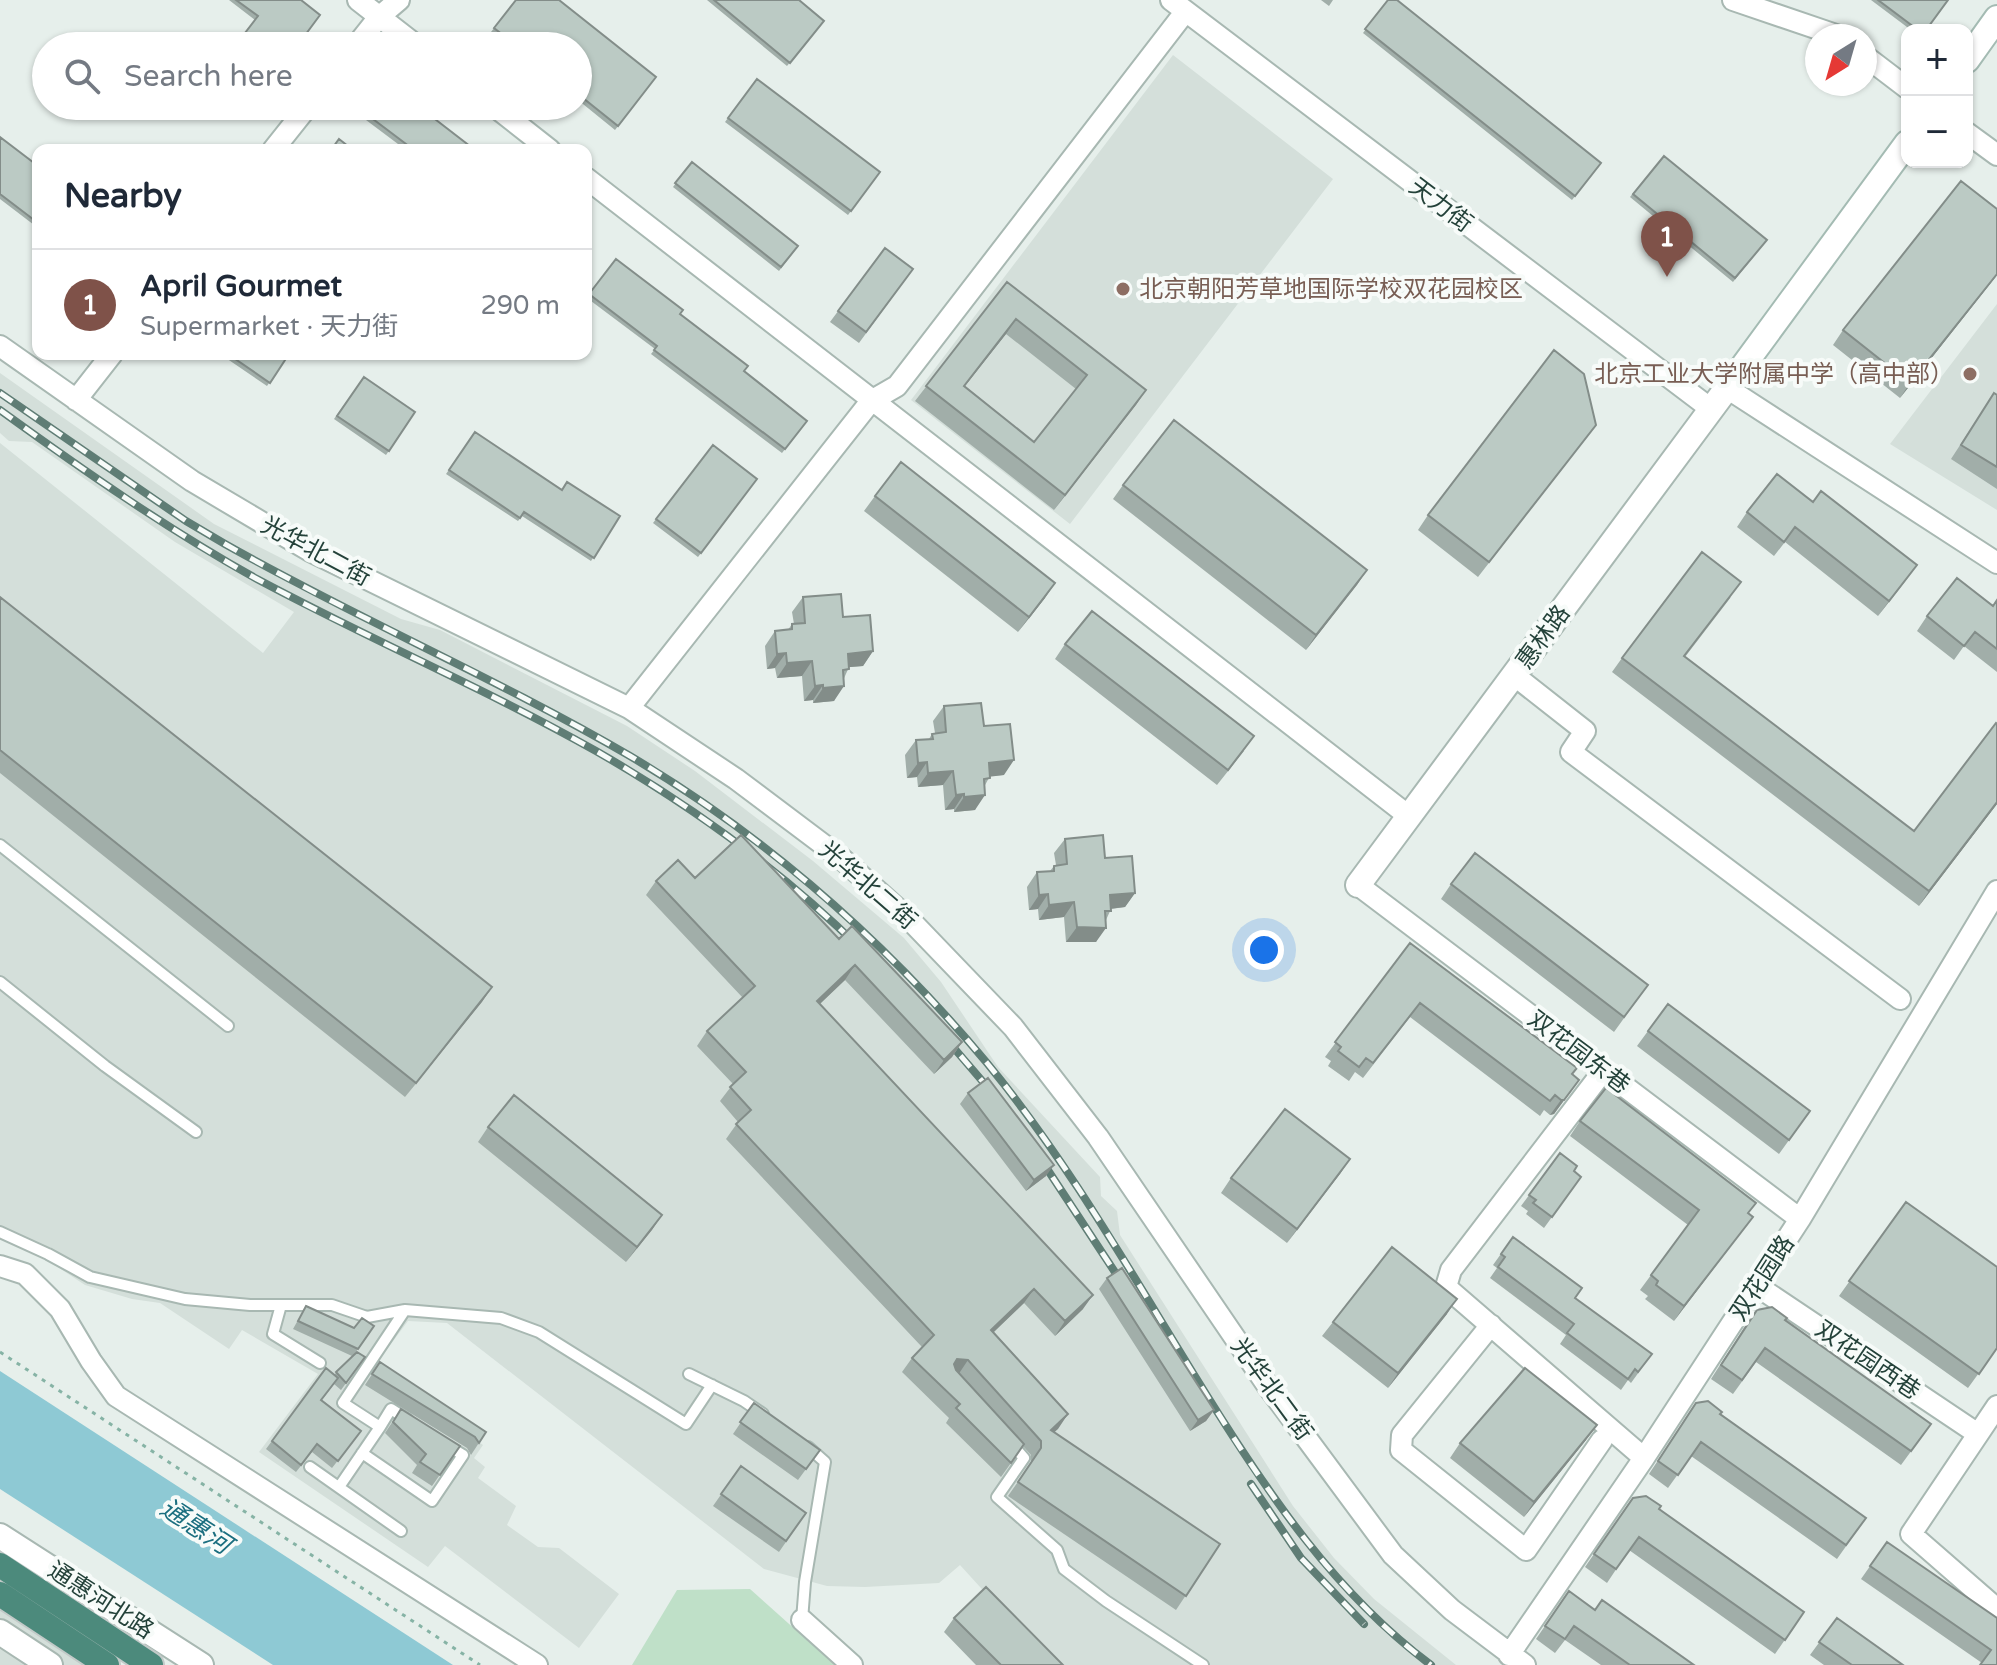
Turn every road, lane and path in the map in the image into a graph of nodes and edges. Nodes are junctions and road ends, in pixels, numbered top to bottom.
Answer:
1 (358, 0) edge
2 (399, 0) edge
3 (1733, 0) edge
4 (1178, 6) edge
5 (381, 8) edge
6 (1997, 18) edge
7 (1805, 24) edge
8 (365, 32) edge
9 (404, 32) edge
10 (1973, 52) edge
11 (1877, 65) edge
12 (1901, 83) edge
13 (297, 120) edge
14 (512, 120) edge
15 (1973, 137) edge
16 (278, 144) edge
17 (542, 144) edge
18 (1901, 151) edge
19 (1997, 155) edge
20 (592, 183) edge
21 (0, 346) edge
22 (107, 360) edge
23 (1727, 388) junction
24 (76, 400) junction
25 (871, 401) junction
26 (1711, 409) junction
27 (1997, 563) edge
28 (1515, 676) junction
29 (629, 708) junction
30 (1410, 817) junction
31 (0, 845) edge
32 (1358, 885) joint
33 (1997, 891) edge
34 (0, 982) edge
35 (1900, 999) dead end
36 (228, 1026) dead end
37 (1604, 1070) junction
38 (196, 1132) dead end
39 (1800, 1219) junction
40 (0, 1232) edge
41 (0, 1266) edge
42 (1757, 1286) junction
43 (281, 1305) junction
44 (405, 1310) junction
45 (1491, 1325) junction
46 (0, 1352) edge
47 (320, 1363) dead end
48 (689, 1374) dead end
49 (712, 1385) junction
50 (1997, 1406) edge
51 (777, 1423) edge
52 (415, 1424) edge
53 (380, 1427) junction
54 (1978, 1434) junction
55 (1004, 1436) edge
56 (798, 1438) edge
57 (439, 1440) edge
58 (1602, 1440) dead end
59 (362, 1453) junction
60 (1644, 1458) junction
61 (310, 1467) edge
62 (339, 1487) junction
63 (401, 1531) dead end
64 (0, 1536) edge
65 (0, 1565) edge
66 (0, 1594) edge
67 (1997, 1609) edge
68 (802, 1620) joint
69 (0, 1632) edge
70 (1517, 1660) edge
71 (50, 1665) edge
72 (107, 1665) edge
73 (151, 1665) edge
74 (201, 1665) edge
75 (480, 1665) edge
76 (537, 1665) edge
77 (852, 1665) edge
78 (1203, 1665) edge

1 - 5 street
2 - 5 street
3 - 7 street
4 - 25 street
4 - 26 street, 天力街
5 - 8 street
5 - 9 street
6 - 10 street
11 - 12 street
13 - 16 street
14 - 17 street
15 - 19 street
18 - 23 street, 惠林路
20 - 25 street
21 - 24 street, 光华北二街
22 - 24 street
23 - 26 street, 惠林路
23 - 27 street
24 - 29 street, 光华北二街
25 - 29 street
25 - 30 street
26 - 28 street, 惠林路
28 - 30 street, 惠林路
28 - 35 street
29 - 70 street, 光华北二街
30 - 32 street, 惠林路
31 - 36 lane
32 - 37 street, 双花园东巷
33 - 39 street, 双花园路
34 - 38 lane
37 - 39 street, 双花园东巷
37 - 45 street
39 - 42 street, 双花园路
40 - 43 lane
41 - 76 street
42 - 54 street, 双花园西巷
42 - 60 street, 双花园路
43 - 44 lane
43 - 47 lane
44 - 49 lane
44 - 53 lane
45 - 58 street
45 - 60 street
46 - 75 path
48 - 49 lane
49 - 51 lane
50 - 54 street
52 - 53 lane
53 - 59 lane
54 - 67 street
55 - 78 lane
56 - 68 lane
57 - 59 lane
59 - 62 lane
60 - 70 street, 双花园路
61 - 62 lane
62 - 63 lane
64 - 74 street, 通惠河北路
65 - 73 highway, 通惠河北路
66 - 72 highway
68 - 77 street
69 - 71 street

